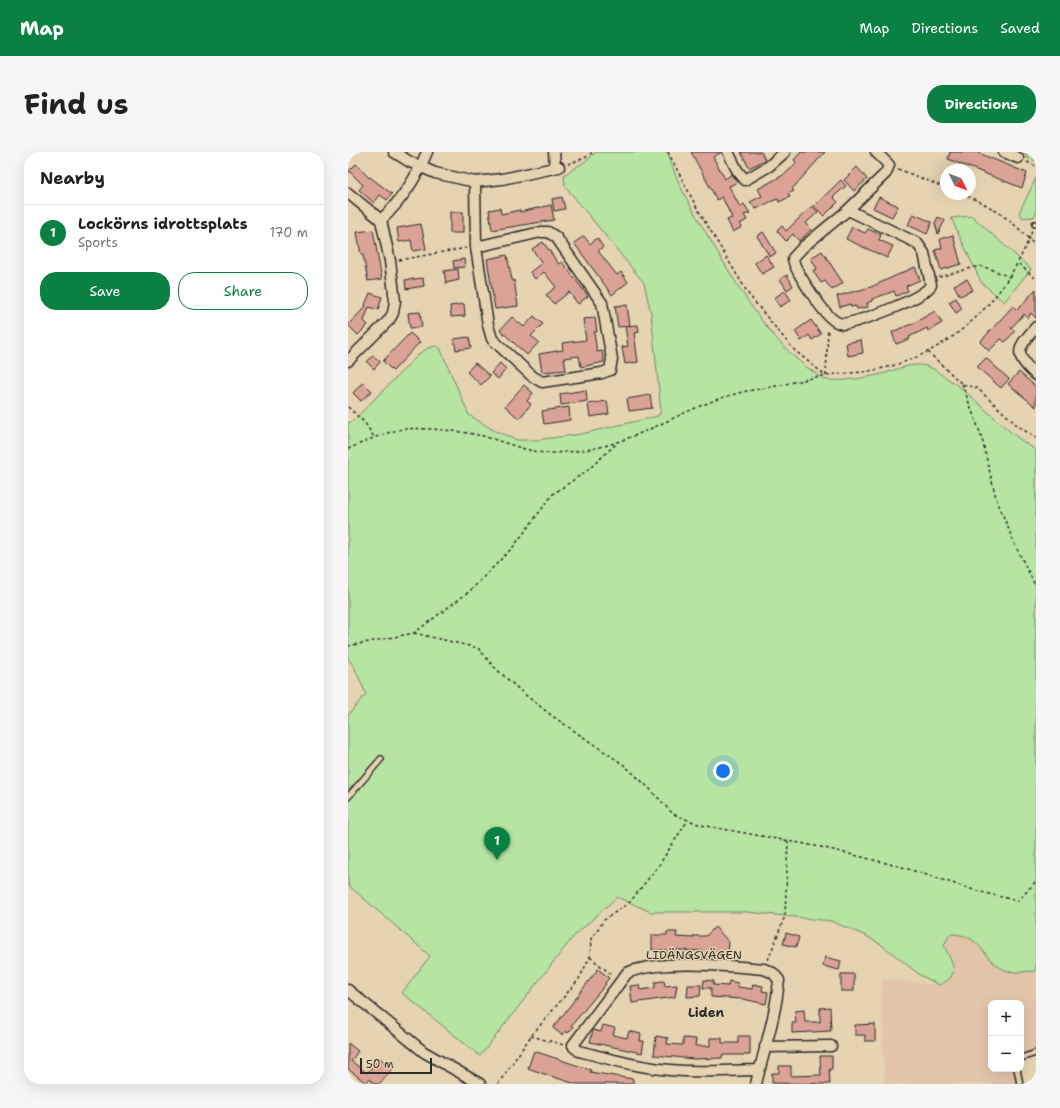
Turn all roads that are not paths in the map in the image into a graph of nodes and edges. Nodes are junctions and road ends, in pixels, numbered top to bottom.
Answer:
1 (394, 152) edge
2 (427, 152) edge
3 (554, 152) edge
4 (728, 152) edge
5 (785, 152) edge
6 (876, 152) edge
7 (1004, 152) edge
8 (1018, 158) dead end
9 (421, 167) junction
10 (475, 182) junction
11 (348, 193) edge
12 (848, 210) junction
13 (380, 220) junction
14 (476, 247) junction
15 (1036, 327) edge
16 (348, 361) edge
17 (1036, 375) edge
18 (381, 759) dead end
19 (348, 797) edge
20 (348, 990) edge
21 (831, 1046) dead end
22 (765, 1048) junction
23 (1036, 1053) edge
24 (1024, 1057) edge
25 (759, 1070) junction
26 (1018, 1072) edge
27 (480, 1084) edge
28 (756, 1084) edge
29 (1020, 1084) edge

1 - 9 street
2 - 9 street
3 - 10 street
4 - 5 street
6 - 12 street
7 - 8 street
9 - 10 street
9 - 13 street
10 - 14 street
11 - 13 street
12 - 12 street
13 - 16 street
14 - 14 street
15 - 17 street
18 - 19 lane
20 - 27 street
21 - 22 street
22 - 25 street
22 - 25 street, LIDÄNGSVÄGEN
23 - 24 lane
25 - 28 street
26 - 29 lane

